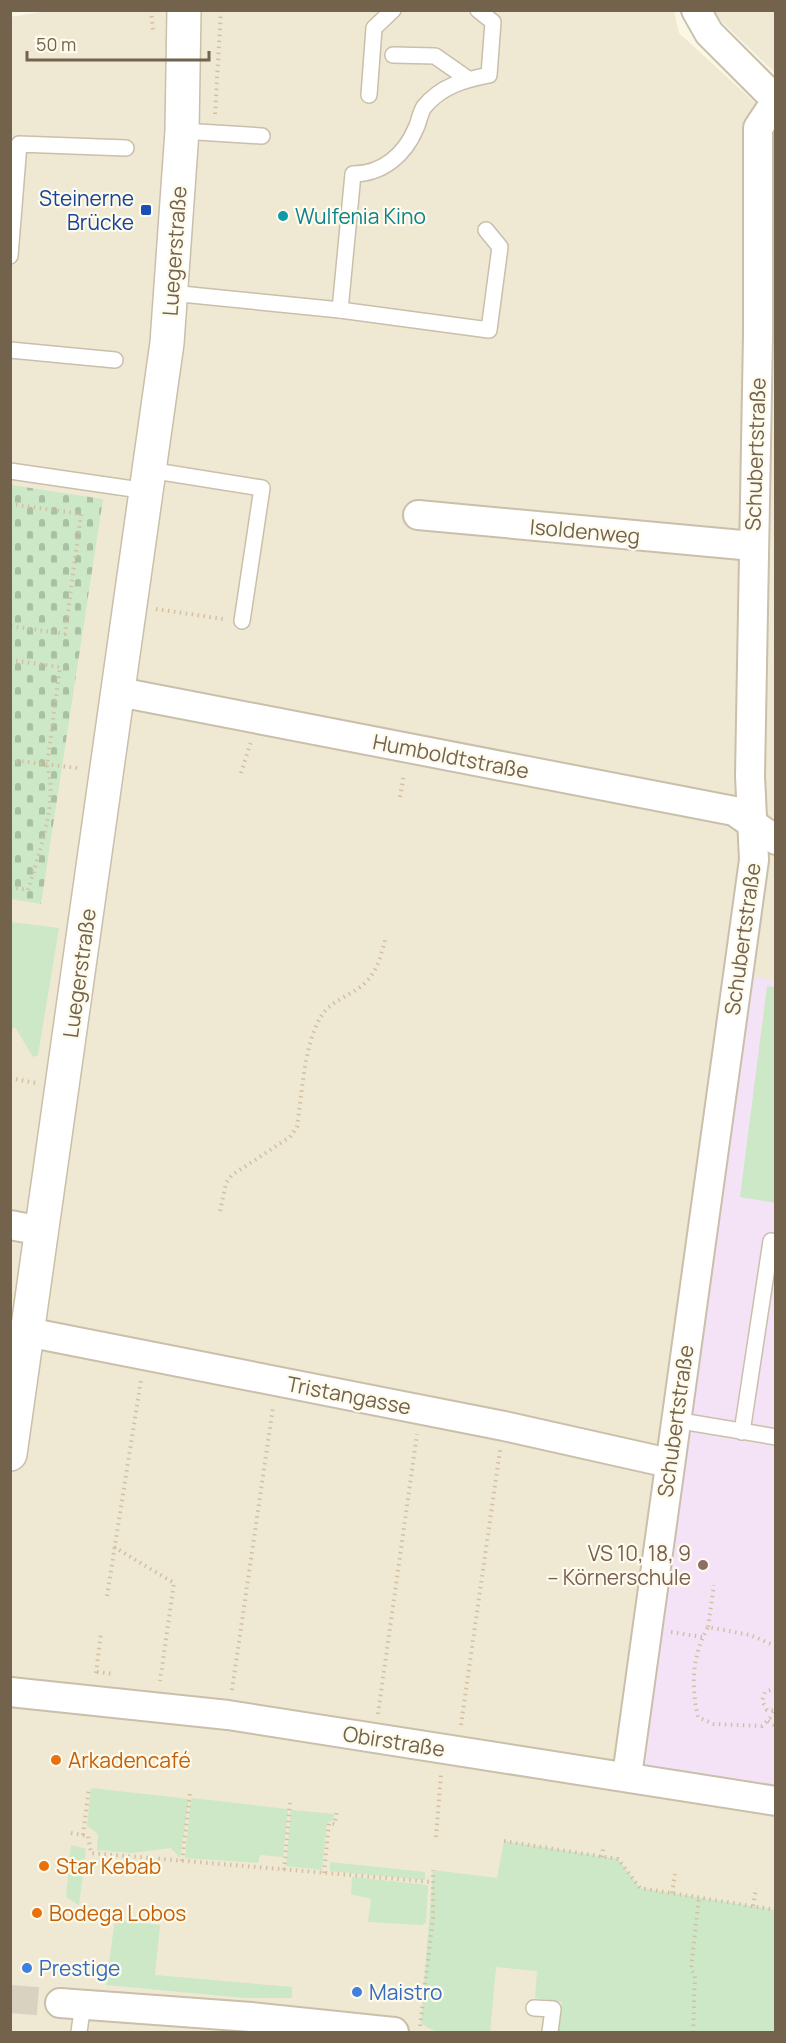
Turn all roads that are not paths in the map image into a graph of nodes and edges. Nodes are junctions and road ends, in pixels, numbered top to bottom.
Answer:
1 (184, 10) edge
2 (393, 10) edge
3 (478, 10) edge
4 (696, 10) edge
5 (393, 55) dead end
6 (468, 79) junction
7 (369, 95) dead end
8 (776, 100) edge
9 (182, 131) junction
10 (262, 136) dead end
11 (126, 148) dead end
12 (486, 230) dead end
13 (10, 256) edge
14 (171, 293) junction
15 (340, 310) junction
16 (10, 350) edge
17 (116, 360) dead end
18 (10, 471) edge
19 (148, 480) junction
20 (418, 515) dead end
21 (753, 546) junction
22 (242, 621) road end
23 (119, 692) junction
24 (764, 832) edge
25 (26, 1228) edge
26 (776, 1242) edge
27 (27, 1332) junction
28 (675, 1420) junction
29 (742, 1432) junction
30 (776, 1437) edge
31 (10, 1454) edge
32 (669, 1463) junction
33 (10, 1692) edge
34 (627, 1776) junction
35 (776, 1801) edge
36 (71, 2004) joint
37 (534, 2008) dead end
38 (251, 2025) edge
39 (338, 2028) edge
40 (79, 2032) edge
41 (394, 2032) edge
42 (550, 2032) edge

1 - 9 street, Luegerstraße
2 - 7 lane
3 - 6 lane
4 - 8 street
5 - 6 lane
6 - 15 lane
8 - 21 street, Schubertstraße
9 - 10 lane
9 - 14 street, Luegerstraße
11 - 13 lane
12 - 15 lane
14 - 15 lane
14 - 19 street, Luegerstraße
16 - 17 lane
18 - 19 lane
19 - 22 lane
19 - 23 street, Luegerstraße
20 - 21 street, Isoldenweg
21 - 24 street, Schubertstraße
23 - 24 street, Humboldtstraße
23 - 25 street, Luegerstraße
24 - 28 street, Schubertstraße
25 - 27 street, Luegerstraße
26 - 29 lane
27 - 31 street, Luegerstraße
27 - 32 street, Tristangasse
28 - 29 lane
28 - 32 street, Schubertstraße
29 - 30 lane
32 - 34 street, Schubertstraße
33 - 34 street, Obirstraße
34 - 35 street, Obirstraße
36 - 38 street
36 - 40 lane
37 - 42 lane
38 - 39 street
39 - 41 street

